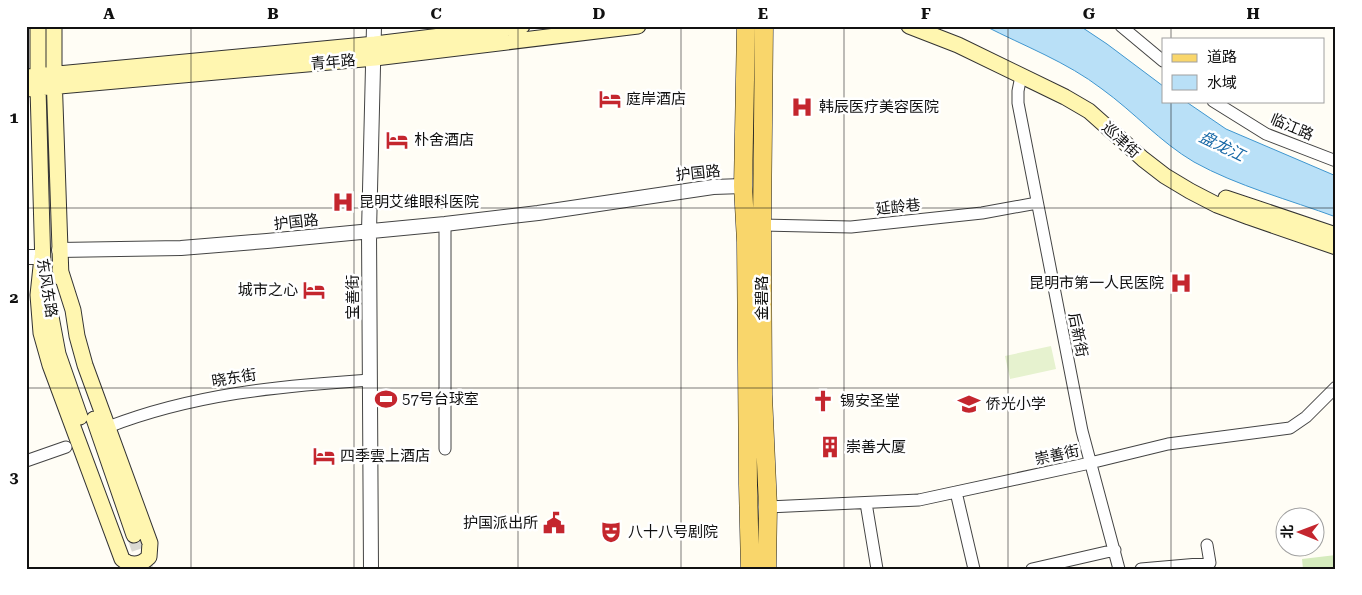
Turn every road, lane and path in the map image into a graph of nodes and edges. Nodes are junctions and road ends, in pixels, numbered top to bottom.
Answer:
1 (38, 26) edge
2 (54, 26) edge
3 (374, 26) edge
4 (522, 26) edge
5 (638, 26) edge
6 (746, 26) edge
7 (764, 26) edge
8 (909, 26) edge
9 (937, 26) edge
10 (1121, 26) edge
11 (375, 51) junction
12 (1162, 61) edge
13 (1021, 76) junction
14 (54, 80) junction
15 (32, 82) edge
16 (1215, 102) edge
17 (1336, 162) edge
18 (744, 186) junction
19 (1037, 203) junction
20 (445, 224) junction
21 (762, 225) junction
22 (369, 231) junction
23 (1336, 235) edge
24 (1336, 247) edge
25 (59, 250) junction
26 (42, 256) junction
27 (26, 257) edge
28 (60, 268) junction
29 (370, 380) junction
30 (1336, 387) edge
31 (108, 427) junction
32 (66, 447) dead end
33 (445, 449) dead end
34 (26, 461) edge
35 (1090, 463) junction
36 (956, 492) junction
37 (866, 503) junction
38 (768, 507) junction
39 (1207, 545) dead end
40 (1115, 550) junction
41 (1210, 566) edge
42 (371, 569) edge
43 (750, 569) edge
44 (767, 569) edge
45 (877, 569) edge
46 (974, 569) edge
47 (1032, 569) edge
48 (1119, 569) edge
49 (1141, 569) edge

1 - 15 main road, 东风东路
2 - 14 main road, 东风东路
3 - 11 street, 宝善街
4 - 11 main road, 青年路
5 - 11 main road, 青年路
6 - 18 main road, 金碧路
7 - 21 main road, 金碧路
8 - 13 main road, 巡津街
9 - 23 main road, 巡津街
10 - 12 street
11 - 14 main road, 青年路
11 - 22 street, 宝善街
13 - 19 street, 后新街
13 - 24 main road, 巡津街
14 - 15 main road, 青年路
14 - 25 main road, 东风东路
15 - 26 main road, 东风东路
16 - 17 street, 临江路
18 - 20 street, 护国路
18 - 43 main road, 金碧路
19 - 21 street, 延龄巷
19 - 35 street, 后新街
20 - 22 street, 护国路
20 - 33 street
21 - 38 main road, 金碧路
22 - 25 street, 护国路
22 - 29 street, 宝善街
25 - 28 main road, 东风东路
26 - 27 street
26 - 28 main road, 东风东路
26 - 31 main road
28 - 31 main road
29 - 31 street, 晓东街
29 - 42 street, 宝善街
30 - 35 street, 崇善街
32 - 34 street
35 - 36 street, 崇善街
35 - 40 street, 后新街
36 - 37 street, 崇善街
36 - 46 street
37 - 38 street, 崇善街
37 - 45 street
38 - 44 main road, 金碧路
39 - 41 street
40 - 47 street
40 - 48 street, 后新街
41 - 49 street

